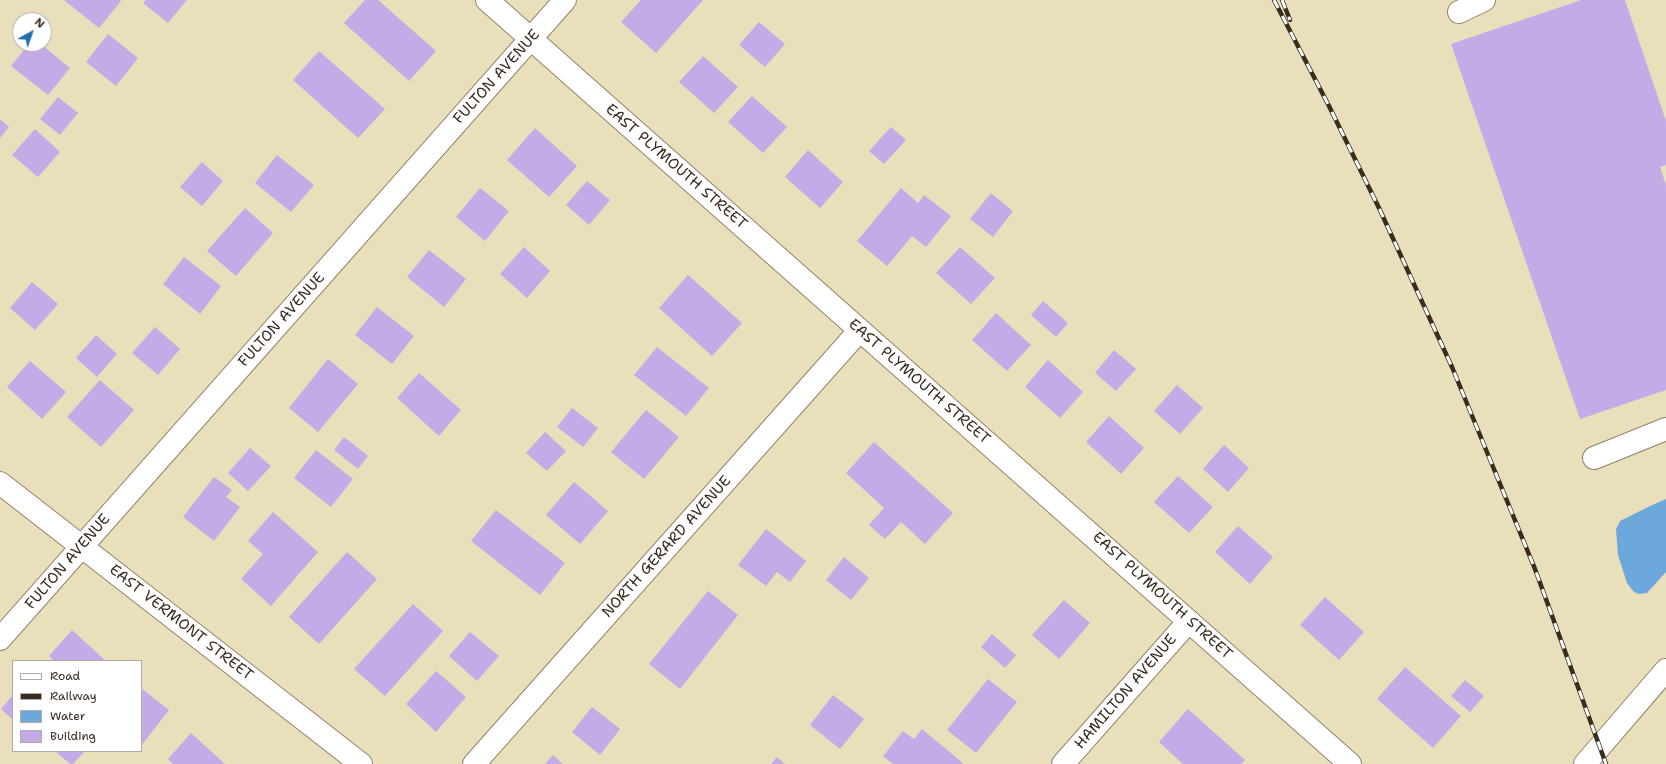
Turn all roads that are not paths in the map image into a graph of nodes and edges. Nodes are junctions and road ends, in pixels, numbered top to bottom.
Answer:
1 (487, 0) edge
2 (565, 0) edge
3 (1484, 0) edge
4 (1459, 12) dead end
5 (531, 39) junction
6 (860, 330) junction
7 (1666, 429) edge
8 (1594, 458) dead end
9 (0, 483) edge
10 (82, 546) junction
11 (1189, 621) junction
12 (0, 639) edge
13 (1666, 670) edge
14 (361, 764) edge
15 (474, 764) edge
16 (1064, 764) edge
17 (1350, 764) edge
18 (1585, 764) edge

1 - 5 street, EAST PLYMOUTH STREET
2 - 5 street, FULTON AVENUE
3 - 4 street
5 - 6 street, EAST PLYMOUTH STREET
5 - 10 street, FULTON AVENUE
6 - 11 street, EAST PLYMOUTH STREET
6 - 15 street, NORTH GERARD AVENUE
7 - 8 street
9 - 10 street, EAST VERMONT STREET
10 - 12 street, FULTON AVENUE
10 - 14 street, EAST VERMONT STREET
11 - 16 street, HAMILTON AVENUE
11 - 17 street, EAST PLYMOUTH STREET
13 - 18 street

